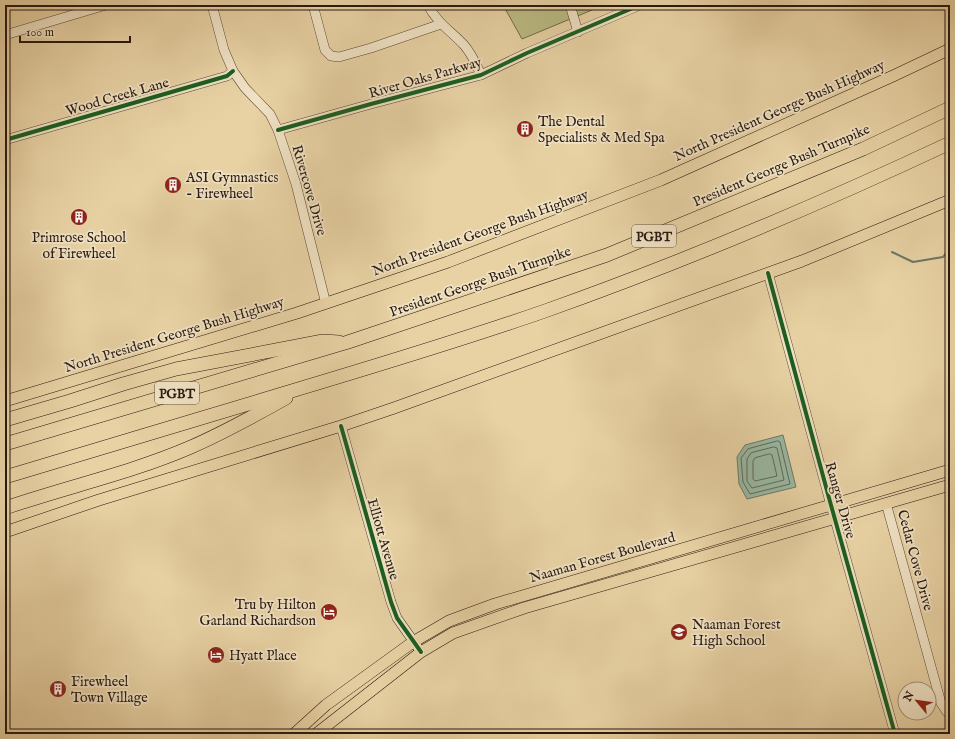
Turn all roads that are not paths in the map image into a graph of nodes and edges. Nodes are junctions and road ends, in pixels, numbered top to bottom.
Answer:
1 (106, 5) edge
2 (212, 5) edge
3 (314, 5) edge
4 (428, 5) edge
5 (570, 5) edge
6 (640, 5) edge
7 (441, 24) junction
8 (578, 32) junction
9 (5, 35) edge
10 (950, 49) edge
11 (234, 71) junction
12 (481, 75) junction
13 (950, 108) edge
14 (278, 130) junction
15 (5, 140) edge
16 (950, 143) edge
17 (950, 200) edge
18 (768, 272) junction
19 (326, 304) junction
20 (348, 342) junction
21 (307, 386) junction
22 (5, 401) edge
23 (5, 420) edge
24 (341, 426) junction
25 (5, 444) edge
26 (950, 470) edge
27 (5, 477) edge
28 (950, 485) edge
29 (886, 503) junction
30 (831, 505) junction
31 (5, 508) edge
32 (835, 517) junction
33 (5, 532) edge
34 (524, 595) junction
35 (526, 608) junction
36 (413, 642) junction
37 (421, 652) junction
38 (326, 705) junction
39 (950, 712) edge
40 (318, 732) edge
41 (294, 734) edge
42 (895, 734) edge

1 - 9 street
2 - 11 street, Rivercove Drive
3 - 7 street
4 - 7 street
5 - 8 street
6 - 8 street, River Oaks Parkway
7 - 12 street
8 - 12 street, River Oaks Parkway
10 - 19 main road, North President George Bush Highway
11 - 14 street, Rivercove Drive
11 - 15 street, Wood Creek Lane
12 - 14 street, River Oaks Parkway
13 - 20 highway, President George Bush Turnpike / PGBT
14 - 19 street, Rivercove Drive
16 - 21 highway, PGBT
17 - 18 main road
18 - 24 main road
18 - 30 street, Ranger Drive
19 - 22 main road, North President George Bush Highway
20 - 23 highway
20 - 25 highway, President George Bush Turnpike / PGBT
21 - 27 highway, PGBT
21 - 31 highway
24 - 33 main road
24 - 36 street, Elliott Avenue
26 - 30 main road, Naaman Forest Boulevard
28 - 29 main road, Naaman Forest Boulevard
29 - 32 main road, Naaman Forest Boulevard
29 - 39 street, Cedar Cove Drive
30 - 32 street, Ranger Drive
30 - 34 main road, Naaman Forest Boulevard
32 - 35 main road, Naaman Forest Boulevard
32 - 42 street, Ranger Drive
34 - 35 main road
34 - 36 main road, Naaman Forest Boulevard
35 - 37 main road, Naaman Forest Boulevard
36 - 37 street, Elliott Avenue
36 - 38 main road, Naaman Forest Boulevard
37 - 40 main road, Naaman Forest Boulevard
38 - 40 main road
38 - 41 main road, Naaman Forest Boulevard

